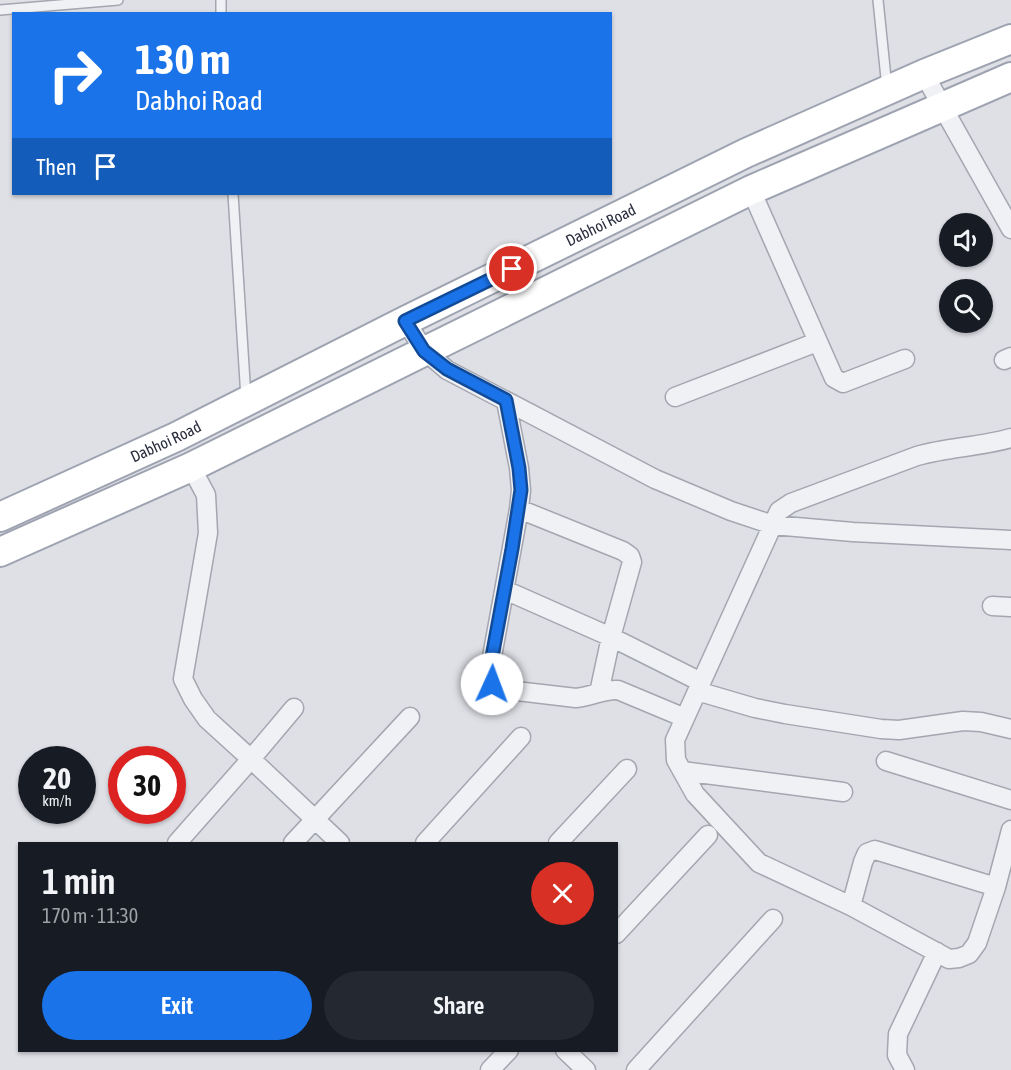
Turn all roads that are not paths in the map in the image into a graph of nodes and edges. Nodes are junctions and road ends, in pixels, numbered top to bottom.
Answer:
1 (118, 0) edge
2 (878, 0) edge
3 (0, 10) edge
4 (1011, 39) edge
5 (924, 74) junction
6 (1011, 77) edge
7 (887, 90) junction
8 (943, 106) junction
9 (751, 190) junction
10 (233, 195) edge
11 (1011, 229) edge
12 (405, 321) junction
13 (818, 342) junction
14 (424, 351) junction
15 (905, 359) dead end
16 (675, 397) dead end
17 (506, 400) junction
18 (246, 402) junction
19 (1011, 438) edge
20 (191, 467) junction
21 (519, 509) junction
22 (0, 517) edge
23 (773, 525) junction
24 (1011, 540) edge
25 (0, 552) edge
26 (505, 590) junction
27 (992, 606) dead end
28 (1011, 607) edge
29 (611, 636) junction
30 (699, 686) junction
31 (599, 693) junction
32 (294, 708) dead end
33 (410, 717) dead end
34 (685, 718) junction
35 (1011, 729) edge
36 (521, 737) dead end
37 (251, 759) junction
38 (886, 761) dead end
39 (627, 769) dead end
40 (682, 771) junction
41 (843, 792) dead end
42 (1011, 800) edge
43 (315, 819) junction
44 (1011, 830) edge
45 (708, 835) dead end
46 (178, 842) edge
47 (294, 842) edge
48 (339, 842) edge
49 (426, 842) edge
50 (559, 842) edge
51 (996, 887) junction
52 (851, 906) junction
53 (773, 919) dead end
54 (618, 932) edge
55 (937, 952) junction
56 (507, 1052) edge
57 (567, 1052) edge
58 (490, 1070) edge
59 (585, 1070) edge
60 (636, 1070) edge
61 (905, 1070) edge

1 - 3 lane
2 - 7 lane
4 - 5 main road, Dabhoi Road
5 - 7 main road, Dabhoi Road
5 - 8 street
6 - 8 main road, Dabhoi Road
7 - 12 main road, Dabhoi Road
8 - 9 main road, Dabhoi Road
8 - 11 street
9 - 13 street
9 - 14 main road, Dabhoi Road
10 - 18 lane
12 - 14 street
12 - 18 main road, Dabhoi Road
13 - 15 street
13 - 16 street
14 - 17 street
14 - 20 main road, Dabhoi Road
17 - 21 street
17 - 23 street
18 - 22 main road, Dabhoi Road
19 - 23 street
20 - 25 main road, Dabhoi Road
20 - 37 street
21 - 26 street
21 - 29 street
23 - 24 street
23 - 30 street
26 - 29 street
26 - 31 street
27 - 28 street
29 - 30 street
29 - 31 street
30 - 34 street
30 - 35 street
31 - 34 street
32 - 37 street
33 - 43 street
34 - 40 street
36 - 49 street
37 - 43 street
37 - 46 street
38 - 42 street
39 - 50 street
40 - 41 street
40 - 52 street
43 - 47 street
43 - 48 street
44 - 51 street
45 - 54 street
51 - 52 street
51 - 55 street
52 - 55 street
53 - 60 street
55 - 61 street
56 - 58 street
57 - 59 street

